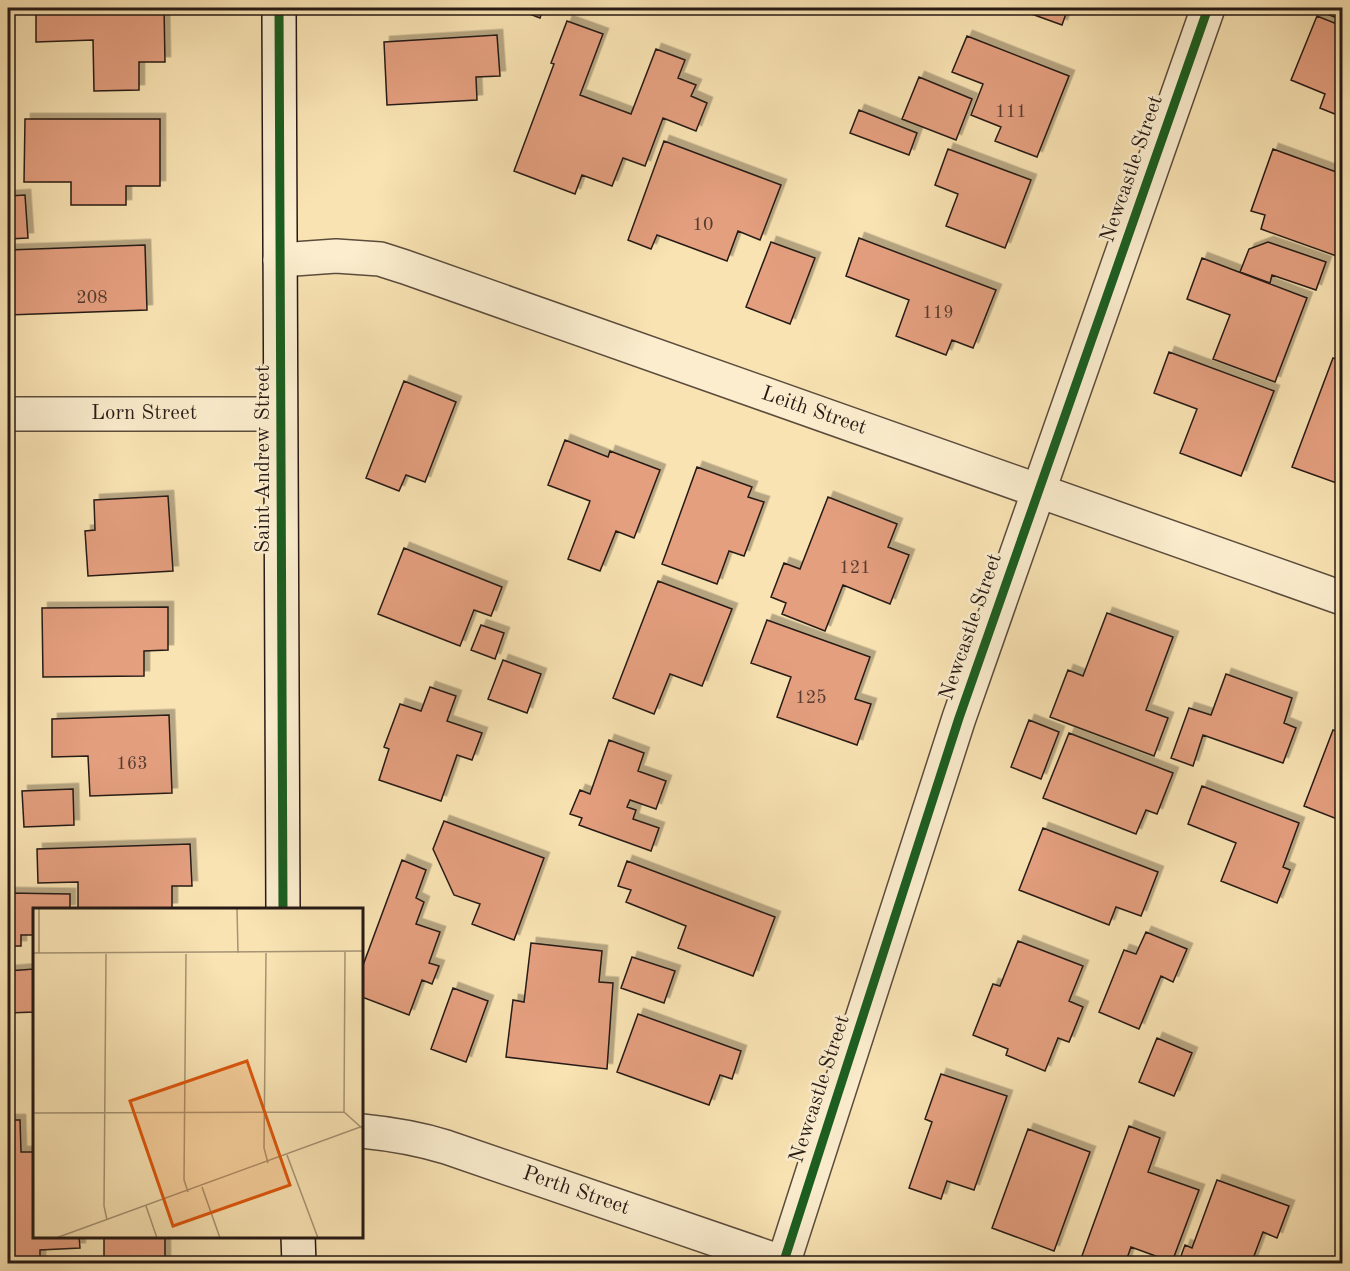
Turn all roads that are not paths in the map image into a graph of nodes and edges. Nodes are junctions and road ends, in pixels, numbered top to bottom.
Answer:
1 (279, 8) edge
2 (1208, 8) edge
3 (280, 260) junction
4 (8, 414) edge
5 (280, 414) junction
6 (1038, 491) junction
7 (1342, 598) edge
8 (283, 908) edge
9 (363, 1131) edge
10 (298, 1238) edge
11 (299, 1263) edge
12 (784, 1263) edge

1 - 3 street, Saint Andrew Street
2 - 6 street, Newcastle Street
3 - 5 street, Saint Andrew Street
3 - 6 street, Leith Street
4 - 5 street, Lorn Street
5 - 8 street, Saint Andrew Street
6 - 7 street, Leith Street
6 - 12 street, Newcastle Street
9 - 12 street, Perth Street
10 - 11 street

